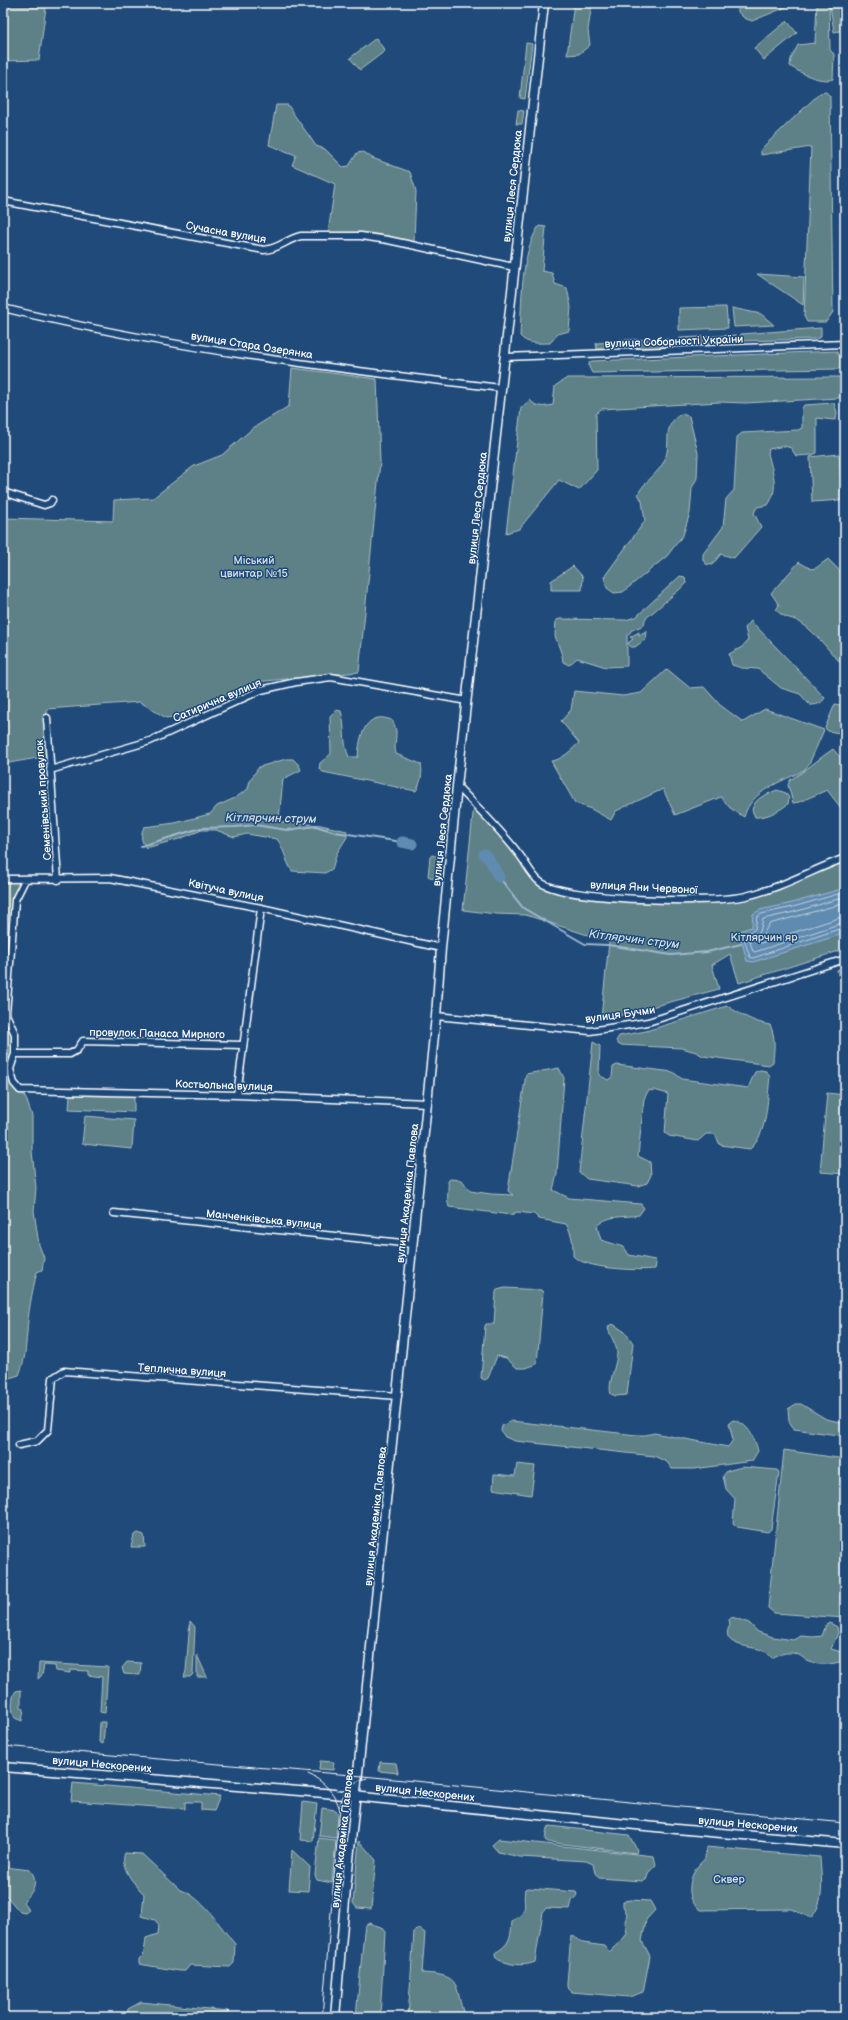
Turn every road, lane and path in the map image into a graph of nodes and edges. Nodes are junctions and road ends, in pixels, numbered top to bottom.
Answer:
1 (544, 3) edge
2 (3, 201) edge
3 (514, 267) junction
4 (3, 308) edge
5 (845, 344) edge
6 (505, 356) junction
7 (501, 388) junction
8 (3, 492) edge
9 (52, 500) dead end
10 (467, 701) junction
11 (47, 718) dead end
12 (50, 770) junction
13 (457, 786) junction
14 (845, 858) edge
15 (3, 879) edge
16 (25, 880) junction
17 (58, 880) junction
18 (261, 908) junction
19 (441, 948) junction
20 (845, 959) edge
21 (436, 1016) junction
22 (242, 1045) junction
23 (15, 1054) junction
24 (237, 1095) junction
25 (427, 1103) junction
26 (114, 1213) dead end
27 (412, 1244) junction
28 (398, 1396) junction
29 (19, 1445) dead end
30 (3, 1767) edge
31 (357, 1797) junction
32 (845, 1844) edge
33 (335, 2017) edge

1 - 3 main road, вулиця Леся Сердюка
2 - 3 street, Сучасна вулиця
3 - 6 main road, вулиця Леся Сердюка
4 - 7 street, вулиця Стара Озерянка
5 - 6 street, вулиця Соборності України
6 - 7 main road, вулиця Леся Сердюка
7 - 10 main road, вулиця Леся Сердюка
8 - 9 street
10 - 12 street, Сатирична вулиця
10 - 13 main road, вулиця Леся Сердюка
11 - 12 street, Семенівський провулок
12 - 17 street, Семенівський провулок
13 - 14 street, вулиця Яни Червоної
13 - 19 main road, вулиця Леся Сердюка
15 - 16 street, Квітуча вулиця
16 - 17 street, Квітуча вулиця
16 - 23 street
17 - 18 street, Квітуча вулиця
18 - 19 street, Квітуча вулиця
18 - 22 street
19 - 21 main road, вулиця Леся Сердюка
20 - 21 street, вулиця Бучми
21 - 25 main road, вулиця Академіка Павлова
22 - 23 street, провулок Панаса Мирного
22 - 24 street
23 - 24 street, Костьольна вулиця
24 - 25 street, Костьольна вулиця
25 - 27 main road, вулиця Академіка Павлова
26 - 27 street, Манченківська вулиця
27 - 28 main road, вулиця Академіка Павлова
28 - 29 street, Теплична вулиця
28 - 31 main road, вулиця Академіка Павлова
30 - 31 main road, вулиця Нескорених
31 - 32 main road, вулиця Нескорених
31 - 33 main road, вулиця Академіка Павлова

